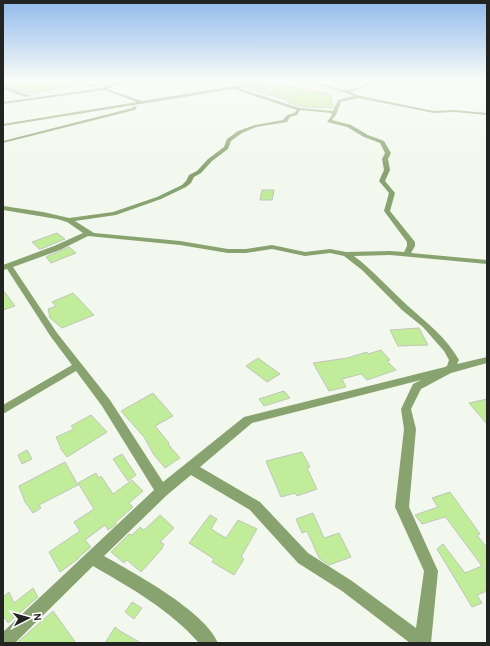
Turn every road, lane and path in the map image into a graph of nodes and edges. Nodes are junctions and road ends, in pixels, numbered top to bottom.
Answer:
1 (91, 111) edge
2 (125, 111) edge
3 (298, 111) edge
4 (314, 111) edge
5 (335, 111) edge
6 (430, 111) edge
7 (443, 111) edge
8 (463, 111) edge
9 (334, 114) junction
10 (487, 114) edge
11 (3, 125) edge
12 (3, 142) edge
13 (3, 208) edge
14 (69, 220) junction
15 (88, 233) junction
16 (346, 254) junction
17 (407, 254) junction
18 (487, 262) edge
19 (6, 267) edge
20 (484, 363) edge
21 (78, 366) junction
22 (451, 368) junction
23 (3, 410) edge
24 (190, 468) junction
25 (162, 491) junction
26 (93, 558) junction
27 (3, 643) edge
28 (210, 643) edge
29 (423, 643) edge

1 - 11 street
2 - 12 street
3 - 14 street
4 - 9 street
5 - 9 street
6 - 7 street
8 - 10 street
9 - 17 street
13 - 14 street
14 - 15 street
15 - 16 street
15 - 19 street
16 - 17 street
16 - 22 street
17 - 18 street
19 - 21 street
20 - 22 street
21 - 23 street
21 - 25 street
22 - 24 street
22 - 29 street
24 - 25 street
24 - 29 street
25 - 26 street
26 - 27 street
26 - 28 street

